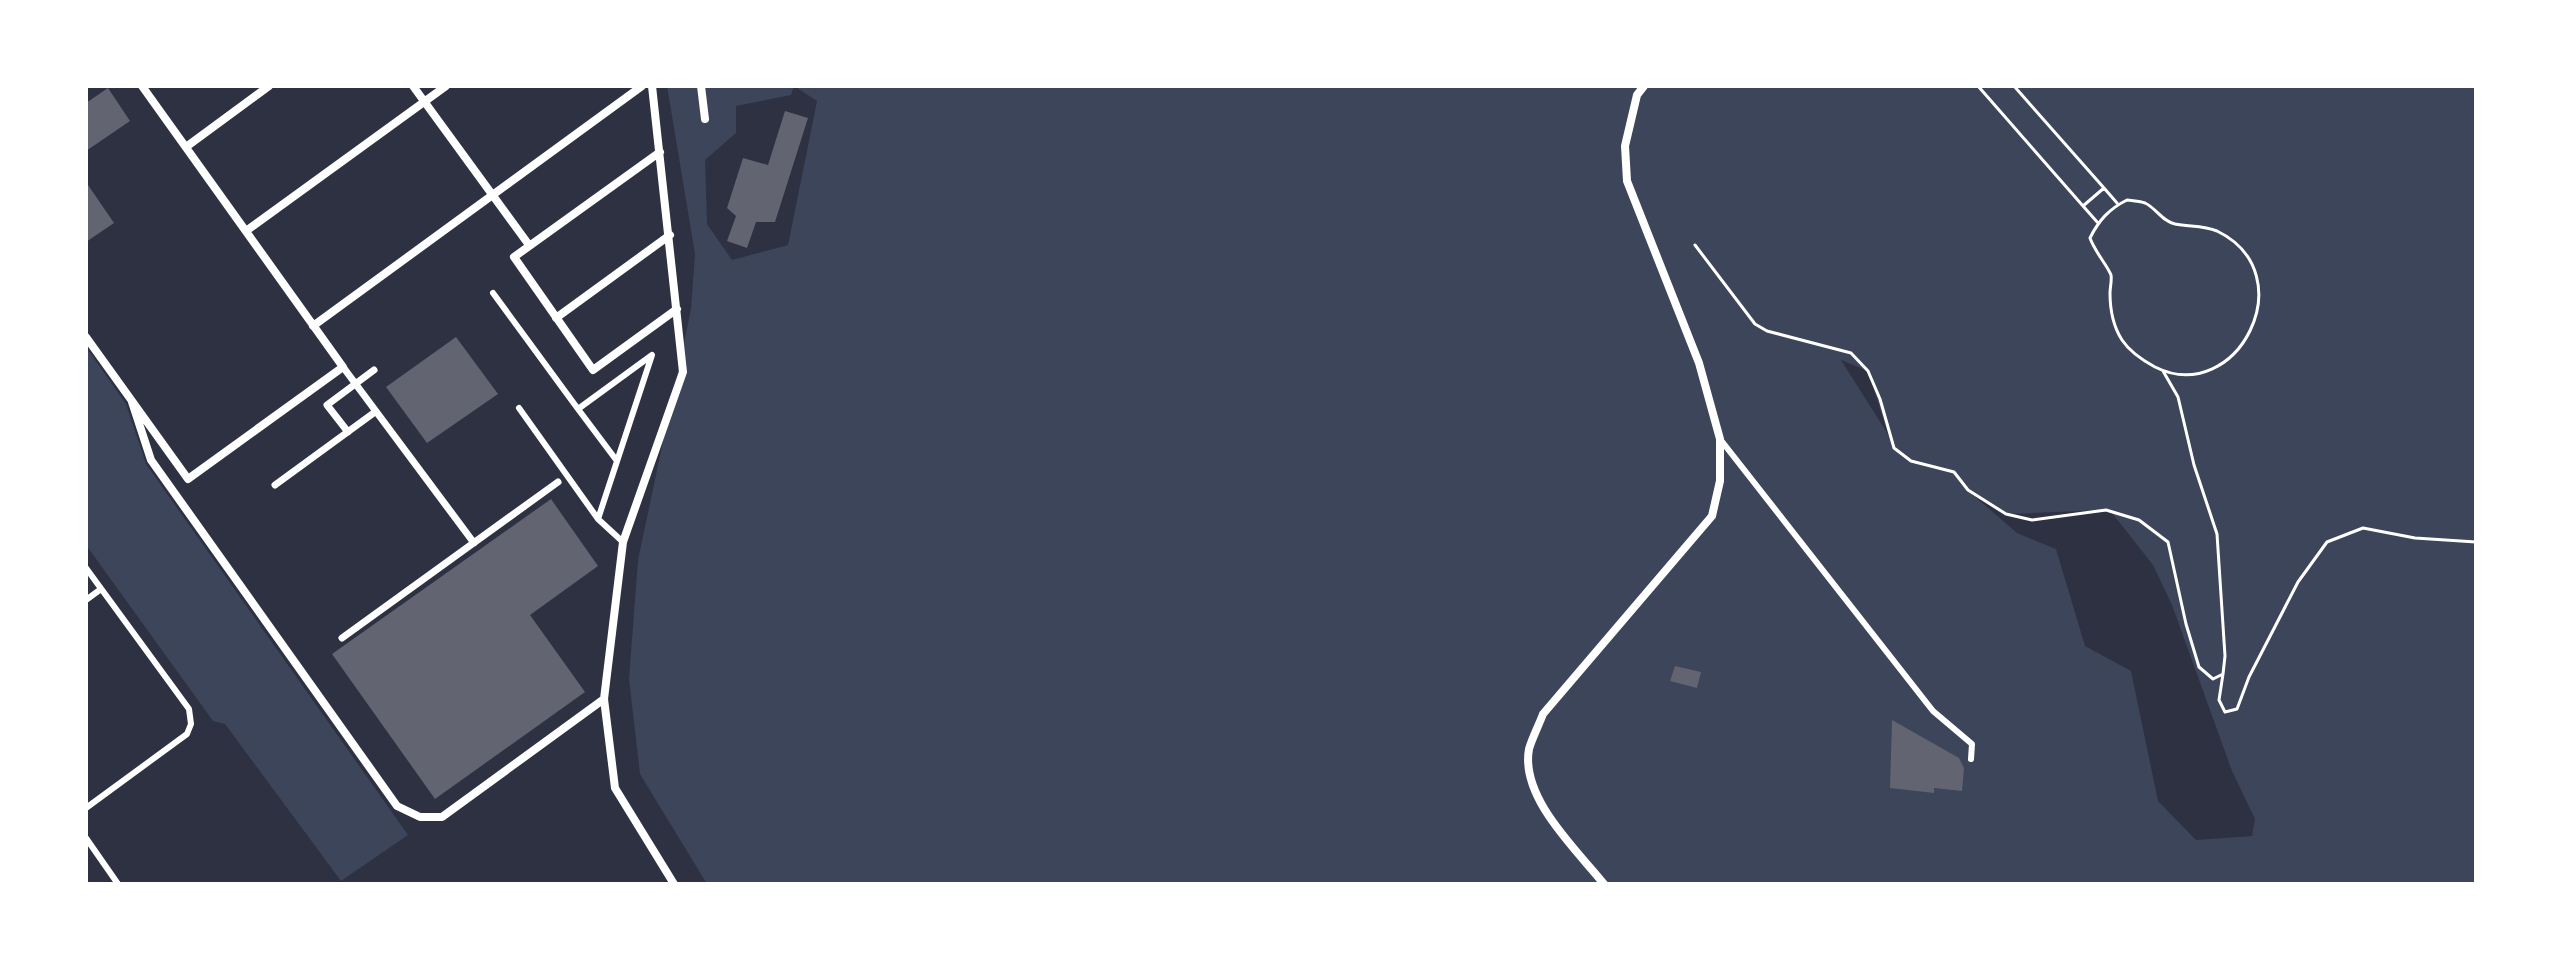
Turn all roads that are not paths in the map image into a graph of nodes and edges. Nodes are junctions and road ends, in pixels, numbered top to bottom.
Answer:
1 (142, 86) edge
2 (269, 86) edge
3 (413, 86) edge
4 (446, 86) edge
5 (642, 86) edge
6 (652, 86) edge
7 (701, 86) edge
8 (1644, 86) edge
9 (424, 102) junction
10 (705, 119) dead end
11 (186, 147) junction
12 (660, 152) junction
13 (493, 194) junction
14 (246, 231) junction
15 (670, 235) junction
16 (529, 245) junction
17 (493, 293) dead end
18 (677, 309) junction
19 (556, 318) junction
20 (313, 326) junction
21 (86, 337) edge
22 (343, 367) junction
23 (374, 370) dead end
24 (356, 384) junction
25 (132, 402) junction
26 (519, 408) dead end
27 (578, 409) junction
28 (375, 412) junction
29 (348, 432) junction
30 (1720, 439) junction
31 (617, 461) junction
32 (558, 482) dead end
33 (275, 485) dead end
34 (598, 519) junction
35 (623, 542) junction
36 (474, 543) junction
37 (86, 568) edge
38 (101, 589) junction
39 (86, 600) edge
40 (342, 638) dead end
41 (604, 699) junction
42 (1971, 759) dead end
43 (86, 808) edge
44 (86, 838) edge
45 (118, 884) edge
46 (674, 884) edge
47 (1604, 884) edge

1 - 11 street
2 - 11 street
3 - 9 street
4 - 9 street
5 - 13 street
6 - 12 street
7 - 10 street
8 - 30 street
9 - 13 street
9 - 14 street
11 - 14 street
12 - 15 street
12 - 16 street
13 - 16 street
13 - 20 street
14 - 20 street
15 - 18 street
15 - 19 street
16 - 19 street
17 - 27 lane
18 - 19 street
18 - 35 street
20 - 22 street
21 - 25 street
22 - 24 street
22 - 25 street
23 - 24 street
24 - 28 street
24 - 29 street
25 - 41 street
26 - 34 lane
27 - 31 lane
27 - 31 lane
28 - 29 street
28 - 36 street
29 - 33 street
30 - 42 lane
30 - 47 street
31 - 34 lane
32 - 36 street
34 - 35 lane
35 - 41 street
36 - 40 street
37 - 38 lane
38 - 39 lane
38 - 43 lane
41 - 46 street
44 - 45 lane

